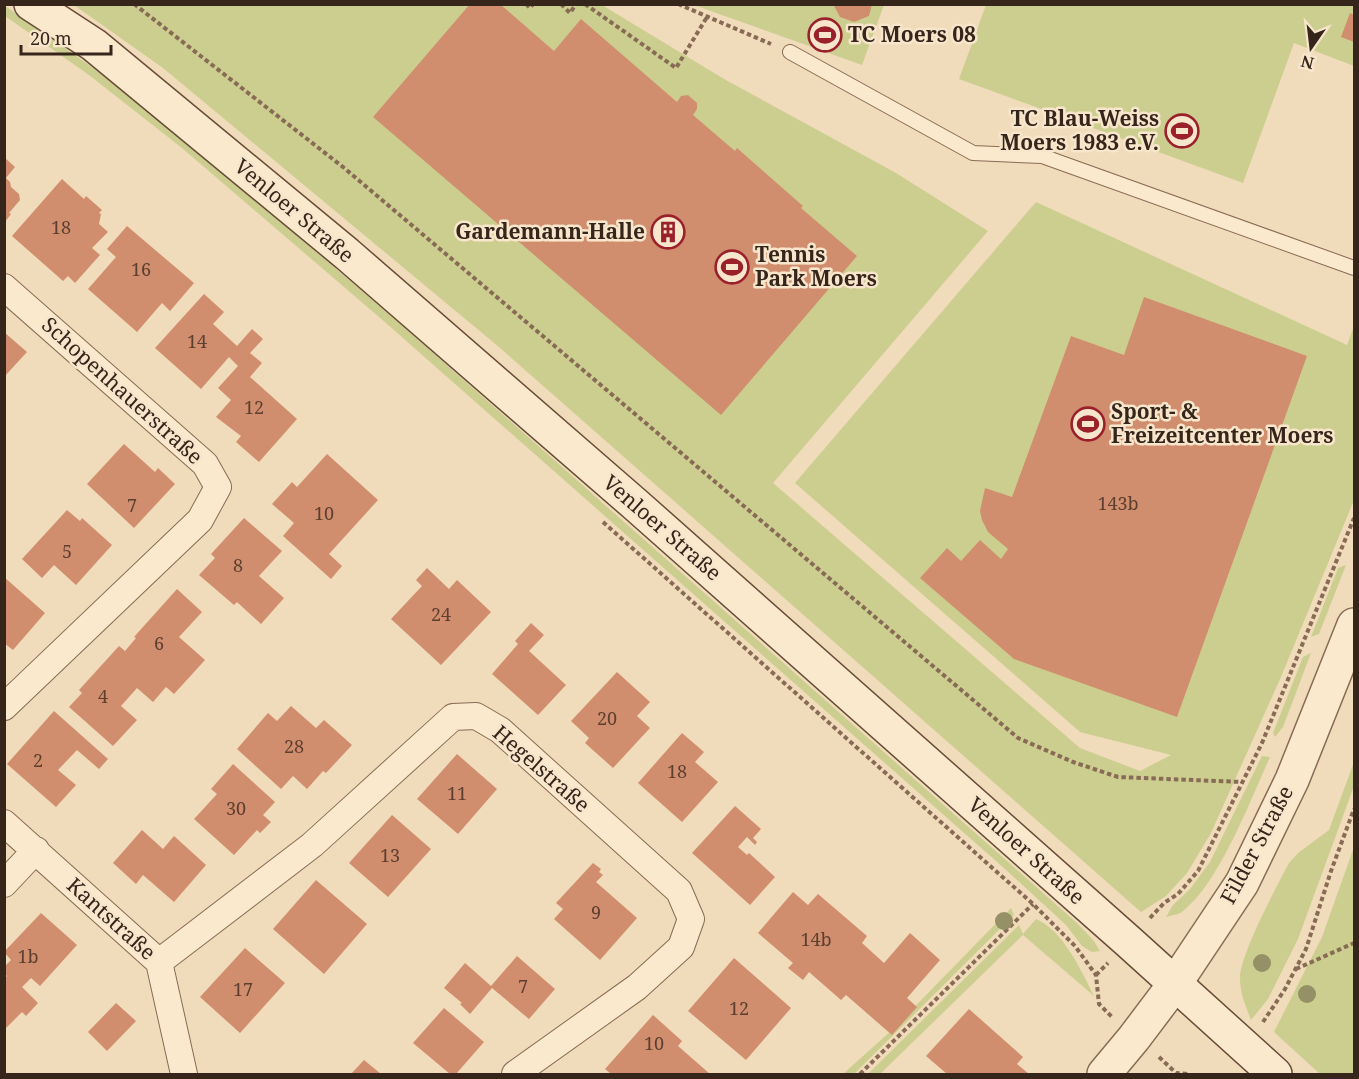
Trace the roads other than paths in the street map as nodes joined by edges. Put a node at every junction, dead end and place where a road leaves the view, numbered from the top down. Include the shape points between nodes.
1 (31, 4) edge
2 (790, 52) road end
3 (1354, 268) edge
4 (4, 287) edge
5 (1354, 626) edge
6 (4, 707) edge
7 (4, 823) edge
8 (36, 850) junction
9 (4, 884) edge
10 (159, 962) junction
11 (1174, 985) junction
12 (184, 1074) edge
13 (515, 1074) edge
14 (1104, 1074) edge
15 (1275, 1074) edge

1 - 11 main road, Venloer Straße via 94,45 356,262 636,505
2 - 3 lane via 973,153 1042,156
4 - 6 street, Schopenhauerstraße via 205,464 218,487 200,520
5 - 11 main road, Filder Straße via 1292,780 1242,883
7 - 8 street, Kantstraße
8 - 9 street
8 - 10 street, Kantstraße
10 - 12 street, Kantstraße
10 - 13 street, Hegelstraße via 312,845 453,717 476,716 500,730 679,891 691,919 681,947 637,987
11 - 14 main road, Filder Straße
11 - 15 main road, Venloer Straße

